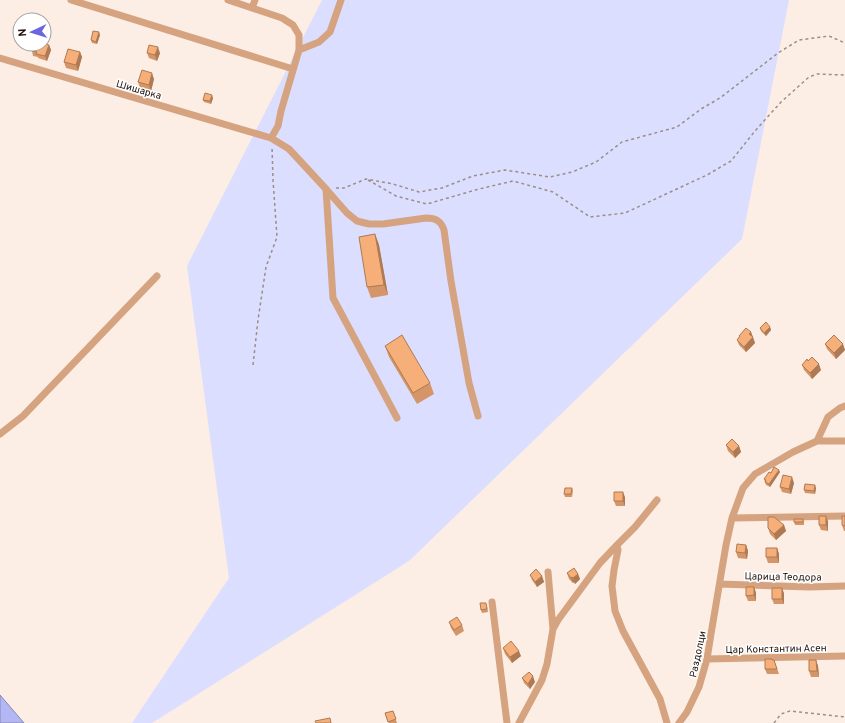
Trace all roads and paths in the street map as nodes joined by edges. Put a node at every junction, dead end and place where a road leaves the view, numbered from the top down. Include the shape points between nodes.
1 (71, 0) edge
2 (228, 0) edge
3 (255, 0) edge
4 (341, 0) edge
5 (252, 8) junction
6 (845, 43) edge
7 (299, 50) junction
8 (0, 58) edge
9 (293, 69) junction
10 (845, 75) edge
11 (272, 138) junction
12 (366, 179) junction
13 (326, 189) junction
14 (157, 276) dead end
15 (253, 365) dead end
16 (845, 406) edge
17 (478, 416) dead end
18 (397, 418) dead end
19 (0, 434) edge
20 (816, 440) junction
21 (845, 441) edge
22 (657, 500) dead end
23 (845, 516) edge
24 (732, 518) junction
25 (617, 545) junction
26 (548, 572) dead end
27 (720, 584) junction
28 (845, 586) edge
29 (492, 602) dead end
30 (553, 629) junction
31 (845, 656) edge
32 (707, 659) junction
33 (845, 718) edge
34 (507, 723) edge
35 (519, 723) edge
36 (667, 723) edge
37 (679, 723) edge
38 (774, 723) edge

1 - 9 street
2 - 5 street
3 - 5 street
4 - 7 street via 330,32 319,42
5 - 7 street via 282,18 293,25 299,35
6 - 12 path via 829,36 799,40 677,127 622,142 596,162 572,172 550,177 505,170 473,176 442,188 419,192
7 - 9 street
8 - 11 street, Шишарка
9 - 11 street via 278,126
10 - 12 path via 817,74 809,77 781,102 731,161 625,213 590,217 553,192 513,181 479,188 427,204 396,196
11 - 13 street, Шишарка via 289,150
11 - 15 path via 277,237 266,267
12 - 13 path via 344,188
13 - 17 street, Шишарка via 346,213 357,221 376,224 432,218 442,225 469,383
13 - 18 street via 333,298
14 - 19 street via 23,416
16 - 20 street via 828,417
20 - 21 street
20 - 24 street, Раздолци via 755,474 743,488
22 - 25 street
23 - 24 street
24 - 27 street, Раздолци
25 - 30 street via 600,563
25 - 36 street via 612,586 615,612 660,699
26 - 30 street
27 - 28 street, Царица Теодора
27 - 32 street, Раздолци
29 - 34 street
30 - 35 street via 542,680
31 - 32 street, Цар Константин Асен
32 - 37 street, Раздолци via 700,687
33 - 38 path via 790,711 781,714

